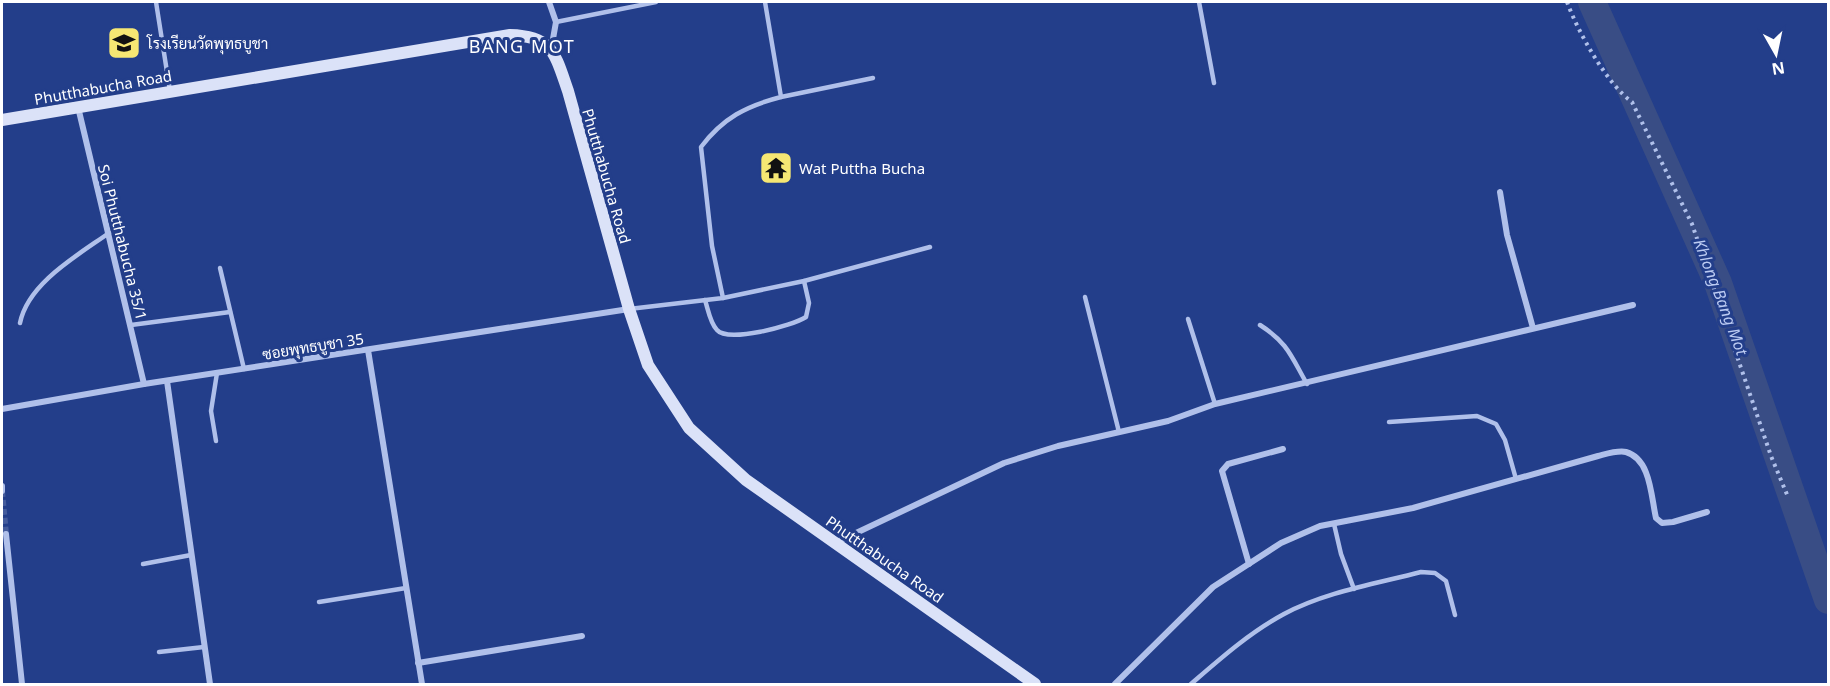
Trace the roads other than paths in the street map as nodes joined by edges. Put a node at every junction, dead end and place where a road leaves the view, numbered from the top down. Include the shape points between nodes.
1 (156, 2) edge
2 (549, 2) edge
3 (656, 2) edge
4 (765, 2) edge
5 (1199, 2) edge
6 (556, 22) junction
7 (551, 50) junction
8 (873, 78) dead end
9 (1214, 83) dead end
10 (170, 91) junction
11 (781, 97) junction
12 (78, 106) junction
13 (2, 120) edge
14 (1500, 192) dead end
15 (109, 233) junction
16 (930, 247) dead end
17 (220, 268) dead end
18 (804, 281) junction
19 (1085, 297) dead end
20 (723, 298) junction
21 (705, 300) junction
22 (1633, 305) dead end
23 (629, 309) junction
24 (230, 312) junction
25 (1188, 319) dead end
26 (20, 322) dead end
27 (1260, 324) dead end
28 (131, 325) junction
29 (1533, 328) junction
30 (368, 350) junction
31 (244, 369) junction
32 (217, 373) junction
33 (166, 381) junction
34 (144, 384) junction
35 (1307, 384) junction
36 (1215, 404) junction
37 (2, 409) edge
38 (1389, 422) dead end
39 (1119, 432) junction
40 (216, 441) dead end
41 (1283, 449) dead end
42 (1516, 479) junction
43 (1707, 512) dead end
44 (1334, 524) junction
45 (6, 534) dead end
46 (837, 542) junction
47 (191, 555) junction
48 (143, 564) dead end
49 (1249, 564) junction
50 (406, 588) junction
51 (1354, 589) junction
52 (319, 602) dead end
53 (1455, 615) dead end
54 (582, 636) dead end
55 (204, 647) junction
56 (159, 652) dead end
57 (418, 663) junction
58 (22, 684) edge
59 (210, 684) edge
60 (422, 684) edge
61 (1035, 684) edge
62 (1115, 684) edge
63 (1191, 684) edge

1 - 10 lane
2 - 6 street
3 - 6 lane
4 - 11 lane
5 - 9 lane
6 - 7 street
7 - 10 main road, Phutthabucha Road via 543,41 510,34
7 - 23 main road, Phutthabucha Road via 568,91
8 - 11 lane
10 - 12 main road, Phutthabucha Road
11 - 20 lane via 737,112 701,147 712,246
12 - 13 main road, Phutthabucha Road
12 - 15 street, Soi Phutthabucha 35/1
14 - 29 street
15 - 26 lane via 60,268 30,297
15 - 28 street, Soi Phutthabucha 35/1
16 - 18 lane
17 - 24 lane
18 - 20 lane
18 - 21 lane via 809,303 806,317 752,333 725,335 717,331
19 - 39 lane
20 - 21 lane
21 - 23 lane
22 - 29 street
23 - 30 street, ซอยพุทธบูชา 35
23 - 46 main road, Phutthabucha Road via 648,365 689,428 746,480
24 - 28 lane
24 - 31 lane
25 - 36 lane
27 - 35 lane via 1289,349
28 - 34 street, Soi Phutthabucha 35/1
29 - 35 street
30 - 31 street, ซอยพุทธบูชา 35
30 - 50 street
31 - 32 street, ซอยพุทธบูชา 35
32 - 33 street, ซอยพุทธบูชา 35
32 - 40 lane via 212,411
33 - 34 street, ซอยพุทธบูชา 35
33 - 47 street
34 - 37 street, ซอยพุทธบูชา 35
35 - 36 street
36 - 39 street via 1168,421
38 - 42 lane via 1477,416 1496,424
39 - 46 street via 1004,463
41 - 49 street via 1228,464 1222,471
42 - 43 street via 1624,451 1644,465 1656,518 1662,523
42 - 44 street
44 - 49 street via 1281,543
44 - 51 lane
45 - 58 street
46 - 61 main road, Phutthabucha Road
47 - 48 lane
47 - 55 street
49 - 62 street via 1213,587
50 - 52 lane
50 - 57 street
51 - 53 lane via 1421,572 1435,573 1446,581
51 - 63 lane via 1284,614 1231,650
54 - 57 street
55 - 56 lane
55 - 59 street
57 - 60 street

